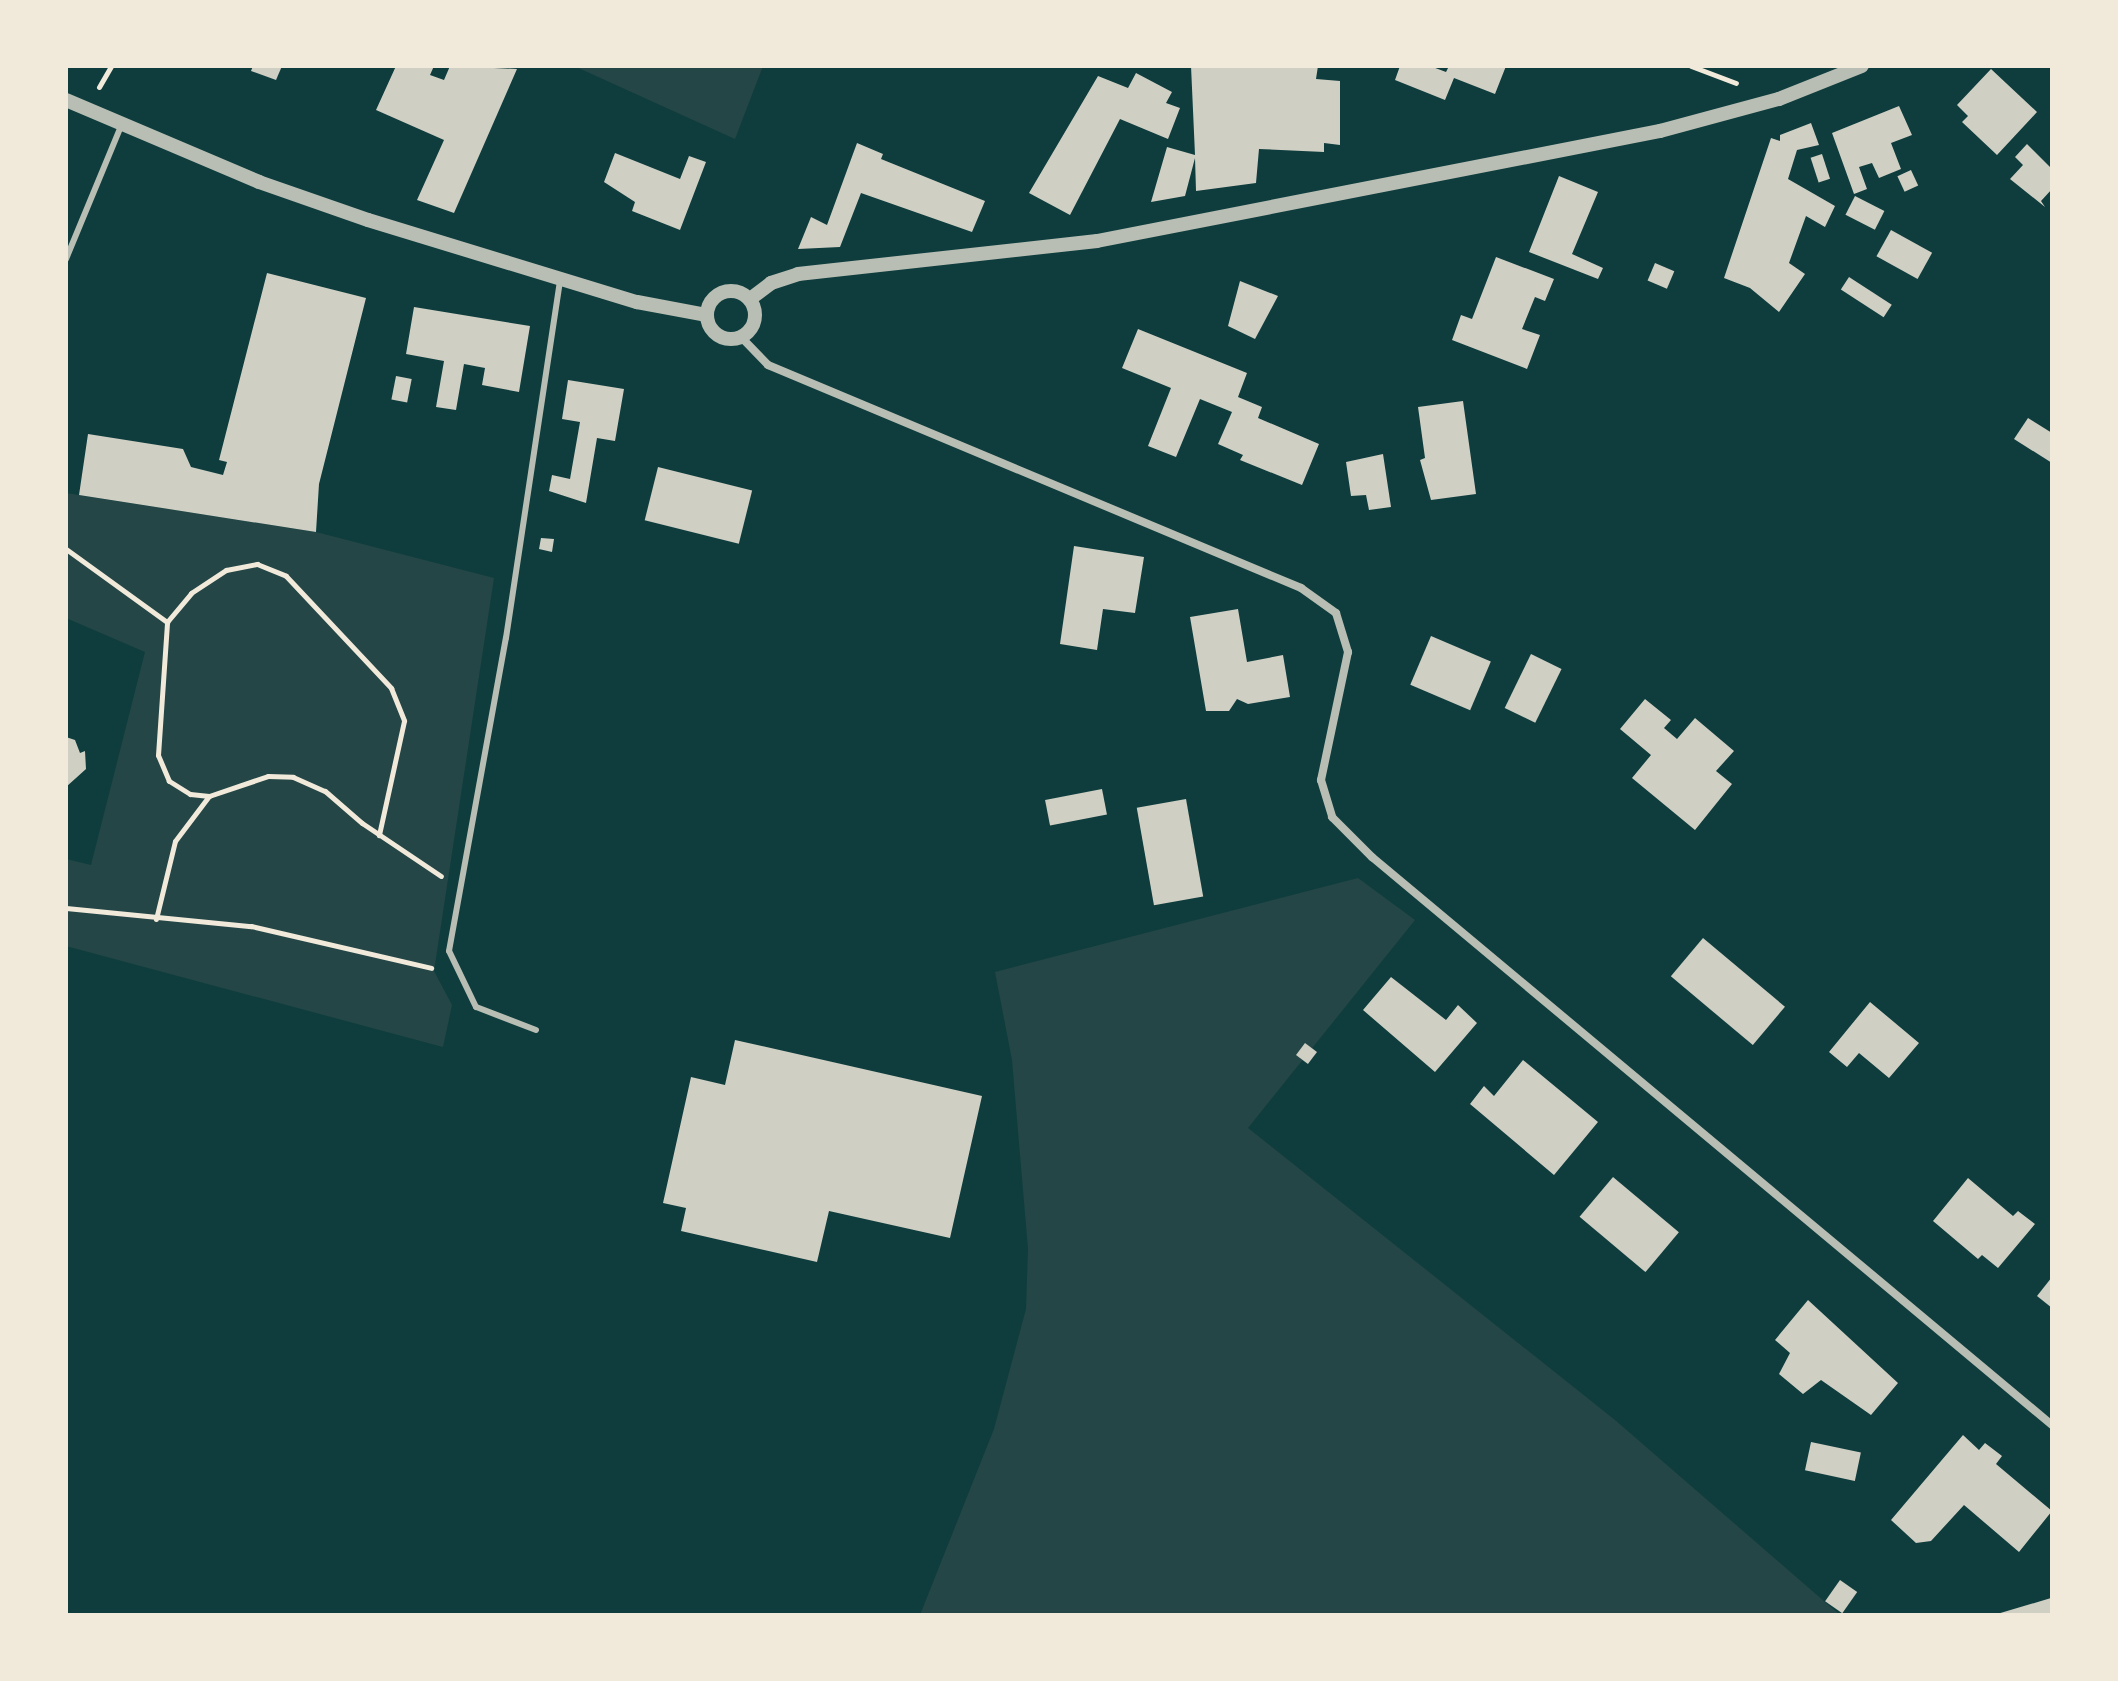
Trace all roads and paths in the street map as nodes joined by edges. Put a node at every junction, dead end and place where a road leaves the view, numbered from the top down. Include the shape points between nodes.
1 (1862, 66) edge
2 (66, 100) edge
3 (122, 124) junction
4 (66, 259) edge
5 (560, 280) junction
6 (750, 299) junction
7 (706, 315) junction
8 (741, 337) junction
9 (66, 549) edge
10 (167, 622) junction
11 (209, 796) junction
12 (379, 835) junction
13 (460, 888) junction
14 (66, 908) edge
15 (156, 919) junction
16 (461, 975) junction
17 (536, 1030) dead end
18 (2052, 1425) edge

1 - 6 street via 1779,99 1660,131 1097,241 798,274 771,283
2 - 3 street
3 - 4 lane
3 - 5 street via 273,187
5 - 7 street via 682,314
5 - 13 lane via 506,638
6 - 7 street via 723,291 708,305
6 - 8 street via 755,321
7 - 8 street via 717,336
8 - 18 street via 768,365 1301,588 1336,613 1348,652 1321,780 1332,817 1372,857
9 - 10 path
10 - 11 path via 158,755 169,781 190,794
10 - 12 path via 191,593 226,570 257,564 286,576 317,606 391,688 404,721
11 - 12 path via 240,782 293,777 325,791
11 - 15 path via 175,841
12 - 13 path
13 - 16 lane via 449,951
14 - 15 path
15 - 16 path via 251,926
16 - 17 lane via 476,1007

